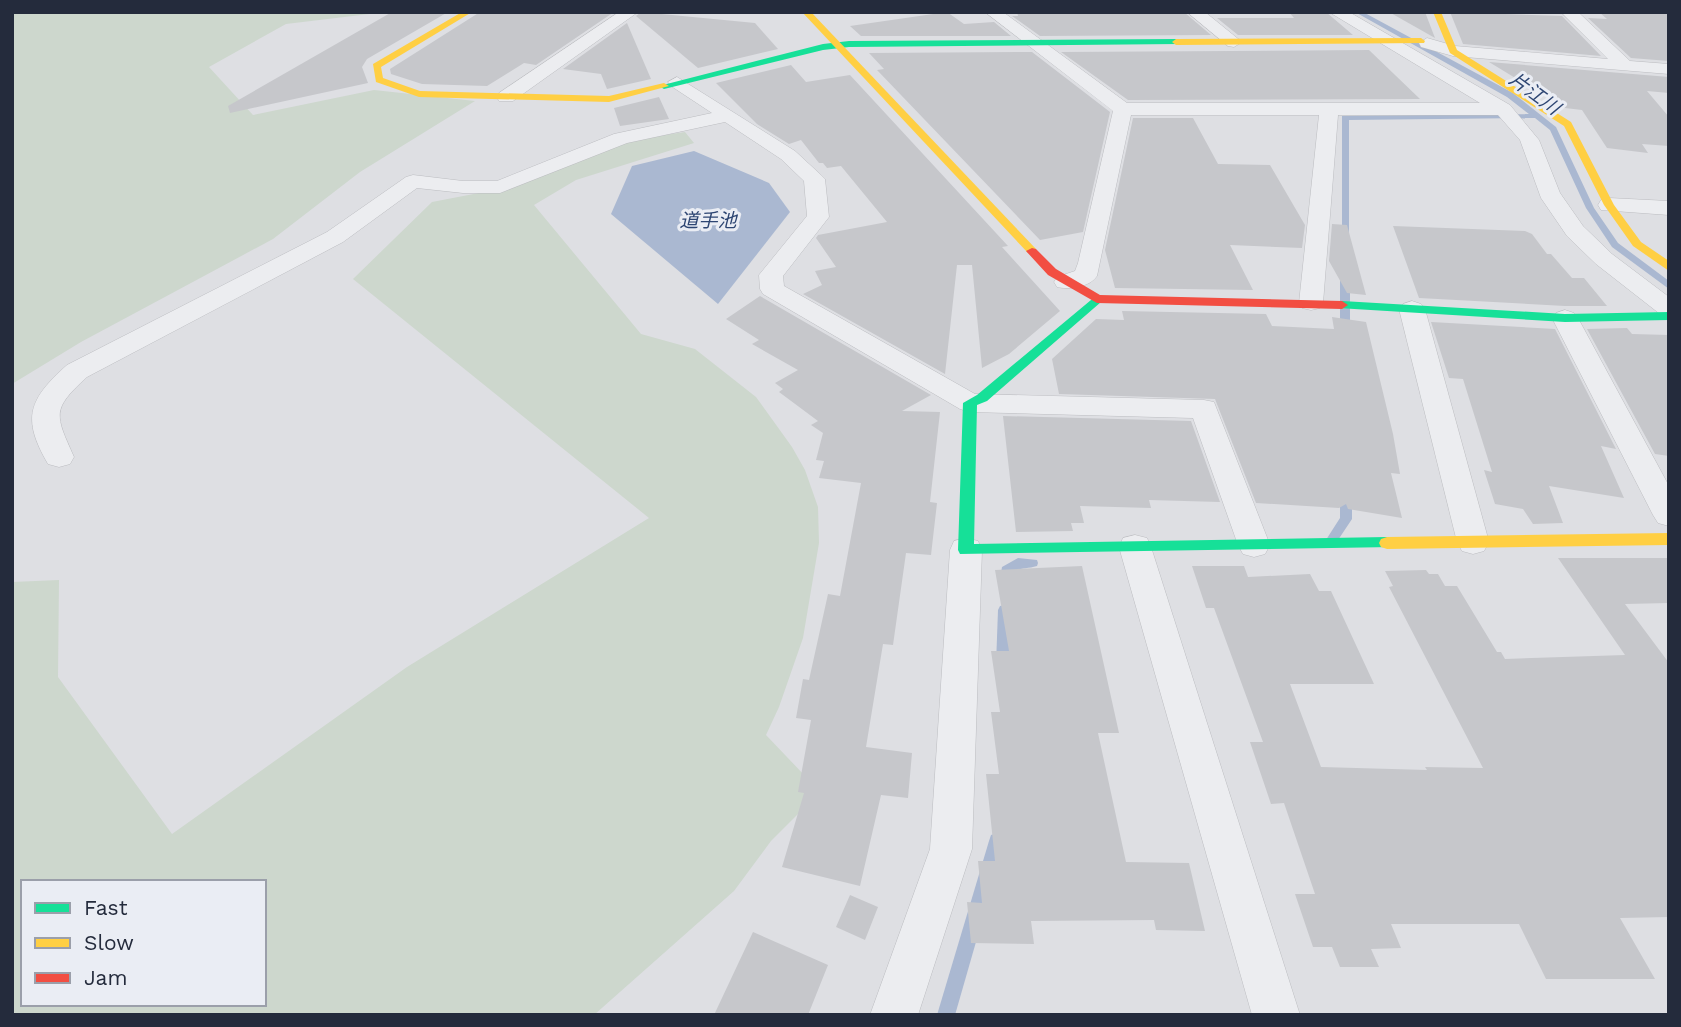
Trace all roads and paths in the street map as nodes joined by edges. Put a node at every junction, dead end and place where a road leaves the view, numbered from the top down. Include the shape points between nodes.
1 (468, 12) edge
2 (630, 12) edge
3 (806, 12) edge
4 (993, 12) edge
5 (1195, 12) edge
6 (1337, 12) edge
7 (1437, 12) edge
8 (1569, 12) edge
9 (1392, 33) junction
10 (1234, 42) junction
11 (1033, 43) junction
12 (837, 46) junction
13 (1453, 51) junction
14 (1626, 65) junction
15 (1669, 69) edge
16 (677, 82) junction
17 (506, 97) junction
18 (1123, 109) junction
19 (1329, 110) junction
20 (1508, 114) junction
21 (726, 116) junction
22 (1609, 205) junction
23 (1669, 208) edge
24 (1669, 267) edge
25 (1066, 282) junction
26 (1097, 299) junction
27 (1321, 304) junction
28 (1412, 309) junction
29 (1669, 309) edge
30 (1669, 316) edge
31 (1565, 318) junction
32 (970, 403) junction
33 (59, 457) dead end
34 (1669, 515) edge
35 (1669, 539) edge
36 (1473, 542) junction
37 (1254, 545) junction
38 (966, 550) junction
39 (1139, 560) junction
40 (894, 1015) edge
41 (1276, 1015) edge

1 - 17 street via 376,66 379,80 419,94
2 - 17 street
3 - 12 street
4 - 11 street
5 - 10 street
6 - 9 street
7 - 13 street
8 - 14 street
9 - 10 street
9 - 13 street
9 - 20 street
10 - 11 street
11 - 12 street
11 - 18 street
12 - 16 street
12 - 25 street
13 - 14 street
13 - 22 street via 1568,124
14 - 15 street
16 - 17 street via 609,99
16 - 21 street
18 - 19 street
18 - 25 street via 1090,263 1085,276
19 - 20 street
19 - 27 street
20 - 29 street via 1535,150 1550,196 1574,232
21 - 32 street via 788,155 814,179 818,217 771,275 772,289
21 - 33 street via 621,138 500,187 413,181 335,237 77,371 45,406 42,418
22 - 23 street
22 - 24 street via 1637,244
25 - 26 street
26 - 27 street
26 - 32 street via 982,398
27 - 28 street
28 - 31 street
28 - 36 street
30 - 31 street
31 - 34 street
32 - 37 street via 1204,409
32 - 38 street
35 - 36 street
36 - 37 street
37 - 39 street
38 - 39 street
38 - 40 street via 951,849
39 - 41 street

